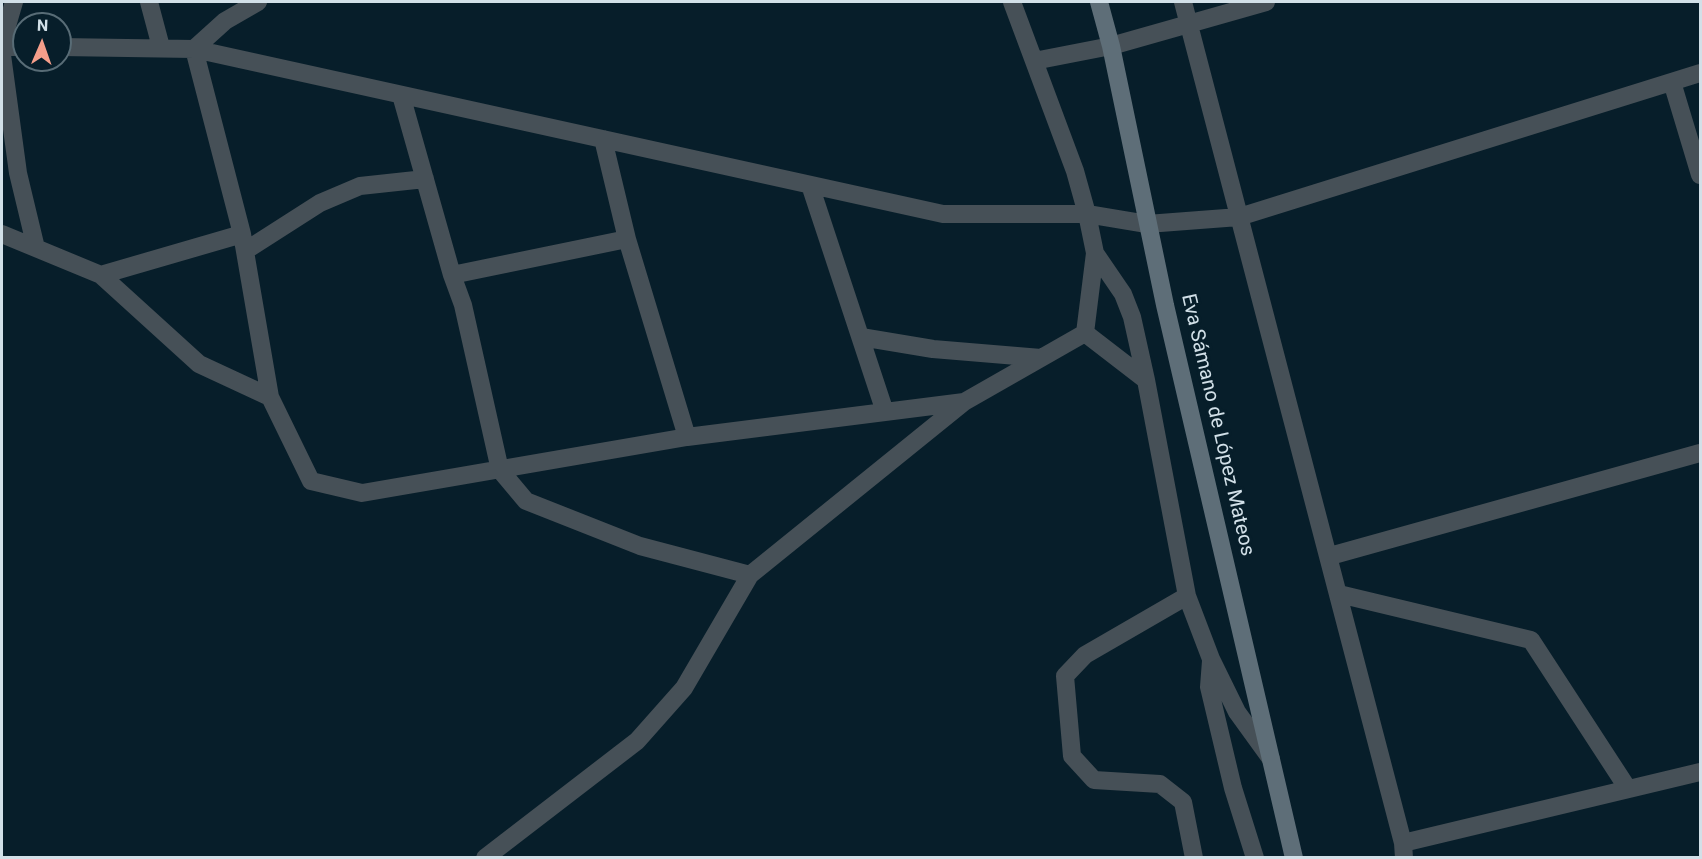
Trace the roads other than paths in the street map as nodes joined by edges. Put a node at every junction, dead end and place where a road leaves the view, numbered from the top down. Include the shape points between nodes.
1 (14, 2) edge
2 (149, 2) edge
3 (258, 2) edge
4 (1012, 2) edge
5 (1099, 2) edge
6 (1183, 2) edge
7 (1266, 2) edge
8 (1188, 24) junction
9 (2, 45) edge
10 (1111, 46) junction
11 (72, 47) edge
12 (161, 47) junction
13 (194, 49) junction
14 (2, 55) edge
15 (1034, 61) junction
16 (1701, 73) edge
17 (1672, 82) junction
18 (401, 95) junction
19 (603, 140) junction
20 (1701, 175) edge
21 (425, 179) junction
22 (810, 185) junction
23 (1087, 214) junction
24 (1239, 217) junction
25 (1148, 224) junction
26 (2, 234) edge
27 (627, 239) junction
28 (243, 243) junction
29 (36, 248) junction
30 (1095, 253) junction
31 (101, 275) junction
32 (452, 275) junction
33 (1085, 333) junction
34 (861, 337) junction
35 (1041, 358) junction
36 (1146, 380) junction
37 (270, 397) junction
38 (964, 402) junction
39 (885, 412) junction
40 (687, 437) junction
41 (1701, 453) edge
42 (500, 470) junction
43 (1330, 556) junction
44 (750, 575) junction
45 (1339, 594) junction
46 (1187, 596) junction
47 (1211, 659) junction
48 (1273, 760) junction
49 (1701, 772) edge
50 (1628, 789) junction
51 (1404, 850) edge
52 (485, 858) edge
53 (1194, 858) edge
54 (1255, 858) edge
55 (1294, 858) edge

1 - 9 street
2 - 12 street
3 - 13 street via 225,21
4 - 15 street
5 - 10 main road, Eva Sámano de López Mateos
6 - 8 street
7 - 8 street
8 - 10 street
8 - 24 street
10 - 15 street
10 - 25 main road, Eva Sámano de López Mateos
11 - 12 street
12 - 13 street
13 - 18 street
13 - 28 street
14 - 29 street via 18,173
15 - 23 street
16 - 17 street
17 - 20 street
17 - 24 street
18 - 19 street
18 - 21 street
19 - 22 street
19 - 27 street
21 - 28 street via 360,186
21 - 32 street
22 - 23 street via 943,214
22 - 34 street
23 - 25 street
23 - 30 street
24 - 25 street
24 - 43 street
25 - 48 main road, Eva Sámano de López Mateos
26 - 29 street
27 - 32 street
27 - 40 street
28 - 31 street
28 - 37 street
29 - 31 street
30 - 33 street
30 - 36 street via 1123,294
31 - 37 street via 199,364
32 - 42 street via 463,305
33 - 35 street
33 - 36 street
34 - 35 street via 933,349
34 - 39 street
35 - 38 street
36 - 46 street
37 - 42 street via 311,481 362,493
38 - 39 street
38 - 44 street
39 - 40 street
40 - 42 street
41 - 43 street
42 - 44 street via 526,501 640,546
43 - 45 street
44 - 52 street via 684,688 636,741
45 - 50 street via 1531,640
45 - 51 street
46 - 47 street
46 - 53 street via 1085,654 1065,676 1072,756 1094,780 1160,784 1183,802
47 - 48 street via 1238,712
47 - 54 street via 1209,687 1233,788
48 - 55 main road, Eva Sámano de López Mateos
49 - 50 street
50 - 51 street

